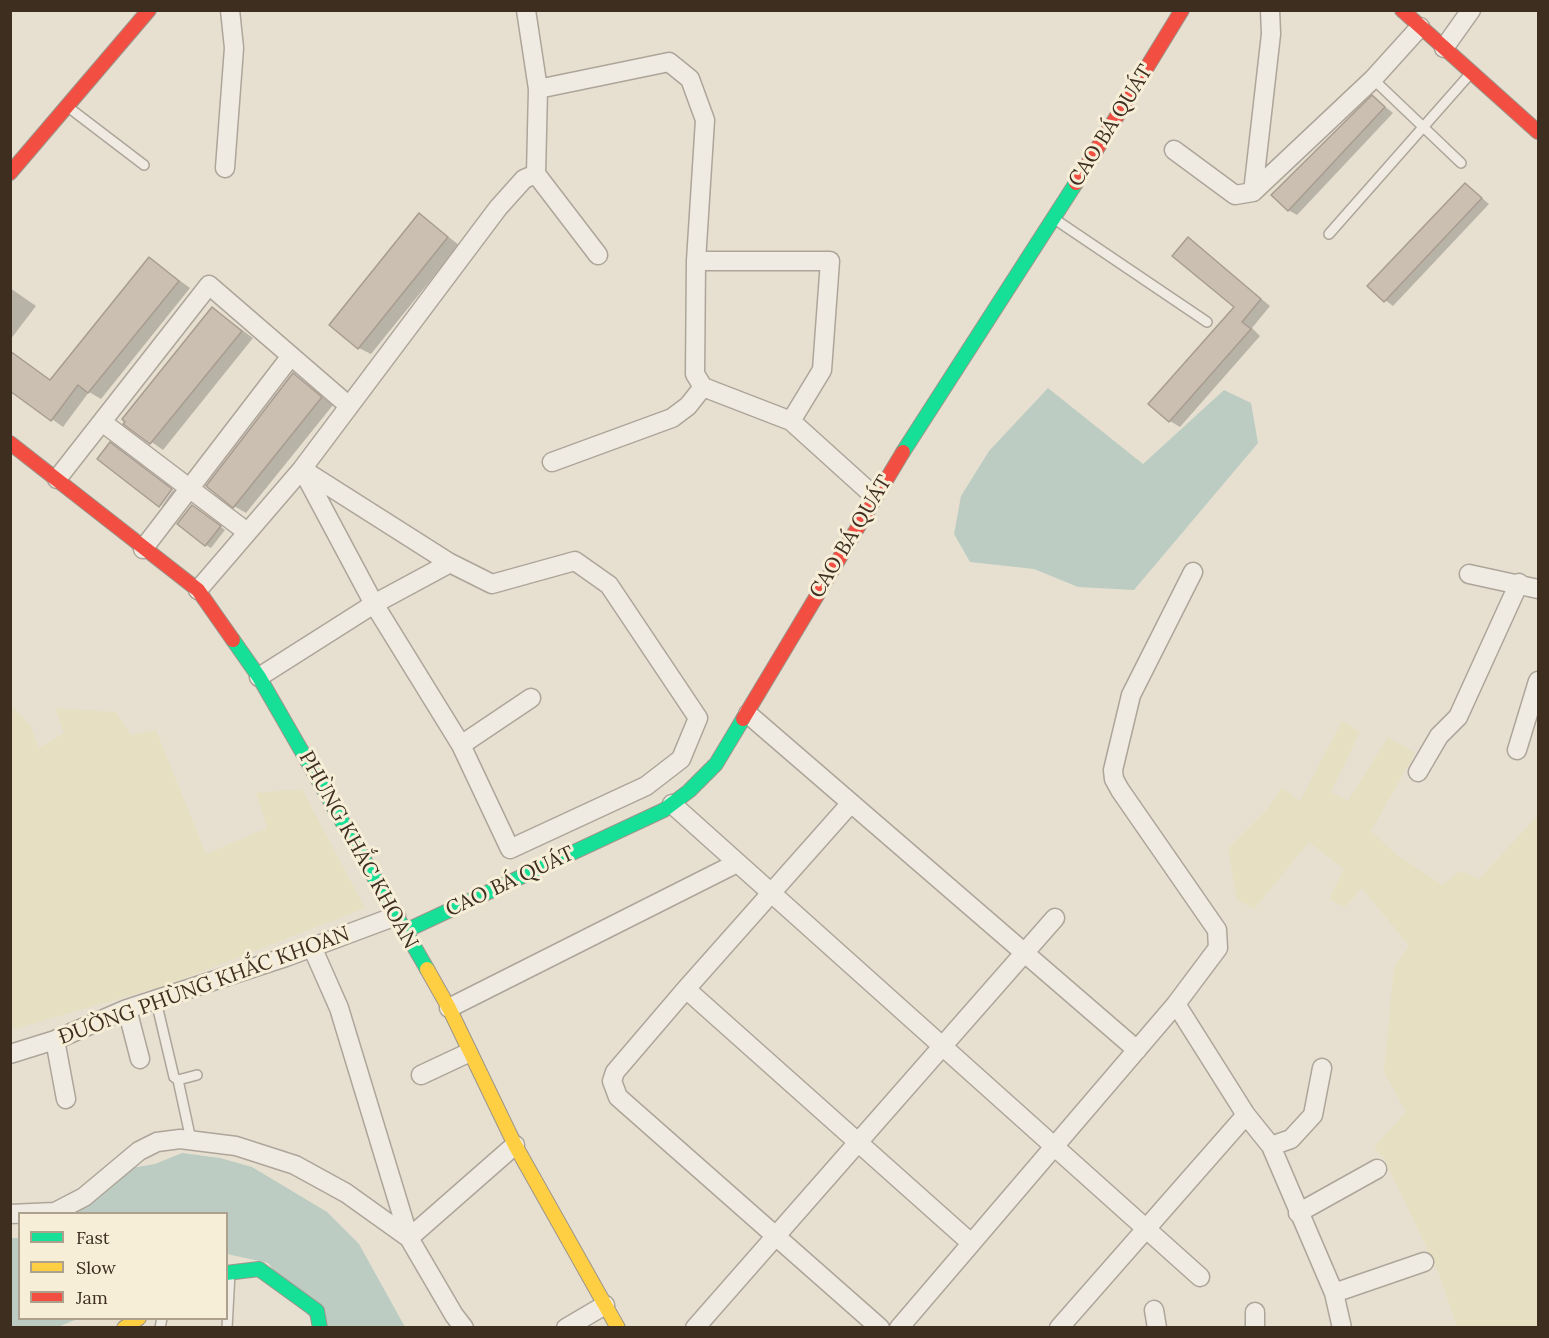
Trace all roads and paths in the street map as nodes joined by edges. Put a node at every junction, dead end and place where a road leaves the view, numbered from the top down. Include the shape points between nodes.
1 (149, 10) edge
2 (230, 10) edge
3 (526, 10) edge
4 (1182, 10) edge
5 (1270, 10) edge
6 (1402, 10) edge
7 (1471, 10) edge
8 (1420, 27) junction
9 (1444, 48) junction
10 (1471, 72) junction
11 (1373, 79) junction
12 (538, 89) junction
13 (66, 105) junction
14 (1423, 127) junction
15 (1539, 132) edge
16 (1174, 150) dead end
17 (1461, 164) dead end
18 (144, 165) dead end
19 (225, 168) dead end
20 (10, 173) edge
21 (536, 174) junction
22 (1253, 192) junction
23 (1054, 218) junction
24 (1329, 234) dead end
25 (598, 255) dead end
26 (696, 261) junction
27 (1207, 322) dead end
28 (291, 356) junction
29 (703, 387) junction
30 (349, 406) junction
31 (791, 421) junction
32 (102, 422) junction
33 (10, 443) edge
34 (552, 462) dead end
35 (302, 469) junction
36 (57, 479) junction
37 (189, 489) junction
38 (874, 496) junction
39 (247, 532) junction
40 (143, 549) junction
41 (450, 563) junction
42 (1193, 572) dead end
43 (1469, 574) dead end
44 (1519, 583) junction
45 (1539, 589) edge
46 (198, 590) junction
47 (374, 604) junction
48 (260, 677) junction
49 (1539, 681) edge
50 (531, 699) dead end
51 (748, 714) junction
52 (461, 745) junction
53 (1517, 750) dead end
54 (1418, 772) dead end
55 (851, 803) junction
56 (672, 804) junction
57 (737, 862) junction
58 (771, 893) junction
59 (1055, 918) dead end
60 (400, 924) junction
61 (312, 947) junction
62 (1024, 953) junction
63 (686, 989) junction
64 (156, 1001) junction
65 (1176, 1004) junction
66 (449, 1008) junction
67 (127, 1010) junction
68 (56, 1040) junction
69 (942, 1046) junction
70 (1137, 1050) junction
71 (468, 1053) junction
72 (10, 1054) edge
73 (140, 1059) dead end
74 (1322, 1068) dead end
75 (197, 1075) dead end
76 (421, 1075) dead end
77 (178, 1080) junction
78 (66, 1099) dead end
79 (1246, 1115) junction
80 (191, 1140) junction
81 (858, 1142) junction
82 (515, 1145) junction
83 (1054, 1146) junction
84 (1271, 1146) junction
85 (1377, 1169) dead end
86 (55, 1212) edge
87 (1298, 1213) junction
88 (1146, 1228) junction
89 (776, 1235) junction
90 (409, 1238) junction
91 (971, 1243) junction
92 (1424, 1262) dead end
93 (228, 1273) edge
94 (1200, 1277) dead end
95 (1334, 1293) junction
96 (605, 1305) junction
97 (320, 1328) edge
98 (464, 1328) edge
99 (566, 1328) edge
100 (618, 1328) edge
101 (694, 1328) edge
102 (880, 1328) edge
103 (899, 1328) edge
104 (1059, 1328) edge
105 (1342, 1328) edge

1 - 13 street
2 - 19 street via 234,48
3 - 12 street
4 - 23 street, CAO BÁ QUÁT
5 - 22 street via 1271,34
6 - 8 street
7 - 9 street
8 - 9 street
8 - 11 street
9 - 10 street
10 - 14 lane
10 - 15 street
11 - 14 lane
11 - 22 street
12 - 21 street
12 - 26 street via 669,62 690,80 705,120
13 - 18 lane
13 - 20 street
14 - 17 lane
14 - 24 lane
16 - 22 street via 1235,195
21 - 25 street
21 - 30 street via 524,179 498,208
23 - 27 lane
23 - 38 street, CAO BÁ QUÁT
26 - 29 street via 693,368
26 - 31 street via 830,261 822,370
28 - 30 street
28 - 32 street via 209,285
28 - 37 street
29 - 31 street
29 - 34 street via 672,418
30 - 35 street
31 - 38 street
32 - 36 street
32 - 37 street
33 - 36 street, PHÙNG KHẮC KHOAN
35 - 39 street
35 - 41 street
35 - 47 street
36 - 40 street, PHÙNG KHẮC KHOAN
37 - 39 street
37 - 40 street
38 - 51 street, CAO BÁ QUÁT
39 - 46 street
40 - 46 street, PHÙNG KHẮC KHOAN
41 - 47 street
41 - 52 street via 492,584 575,561 609,585 698,718 681,759 646,786 510,849
42 - 65 street via 1131,695 1113,770 1120,790 1219,937 1215,954
43 - 44 street
44 - 45 street
44 - 54 street via 1458,717 1439,736
46 - 48 street, PHÙNG KHẮC KHOAN
47 - 48 street
47 - 52 street
48 - 60 street, PHÙNG KHẮC KHOAN
49 - 53 street
50 - 52 street
51 - 55 street
51 - 56 street, CAO BÁ QUÁT via 716,764
55 - 58 street
55 - 62 street
56 - 57 street
56 - 60 street, CAO BÁ QUÁT
57 - 58 street
57 - 66 street
58 - 63 street
58 - 69 street
59 - 62 street
60 - 61 street, ĐƯỜNG PHÙNG KHẮC KHOAN
60 - 66 street, PHÙNG KHẮC KHOAN
61 - 64 street, ĐƯỜNG PHÙNG KHẮC KHOAN
61 - 90 street via 339,1008
62 - 69 street
62 - 70 street
63 - 81 street
63 - 89 street via 615,1072 614,1091
64 - 67 street, ĐƯỜNG PHÙNG KHẮC KHOAN
64 - 77 lane via 174,1077
65 - 70 street
65 - 79 street
66 - 71 street, PHÙNG KHẮC KHOAN
67 - 68 street, ĐƯỜNG PHÙNG KHẮC KHOAN
67 - 73 street
68 - 72 street, ĐƯỜNG PHÙNG KHẮC KHOAN
68 - 78 street
69 - 81 street
69 - 83 street
70 - 83 street
71 - 76 street
71 - 82 street, PHÙNG KHẮC KHOAN
74 - 84 street via 1313,1115 1291,1139
75 - 77 lane
77 - 80 lane
79 - 84 street
79 - 88 street
80 - 86 street via 170,1139 139,1151 84,1197
80 - 90 street via 254,1150 295,1165 346,1192
81 - 89 street
81 - 91 street
82 - 90 street
82 - 96 street, PHÙNG KHẮC KHOAN
83 - 88 street
83 - 91 street
84 - 87 street
85 - 87 street
87 - 95 street
88 - 94 street
88 - 104 street
89 - 101 street
89 - 102 street
90 - 98 street
91 - 103 street
92 - 95 street
93 - 97 street via 259,1269 317,1311
95 - 105 street
96 - 99 street
96 - 100 street, PHÙNG KHẮC KHOAN

